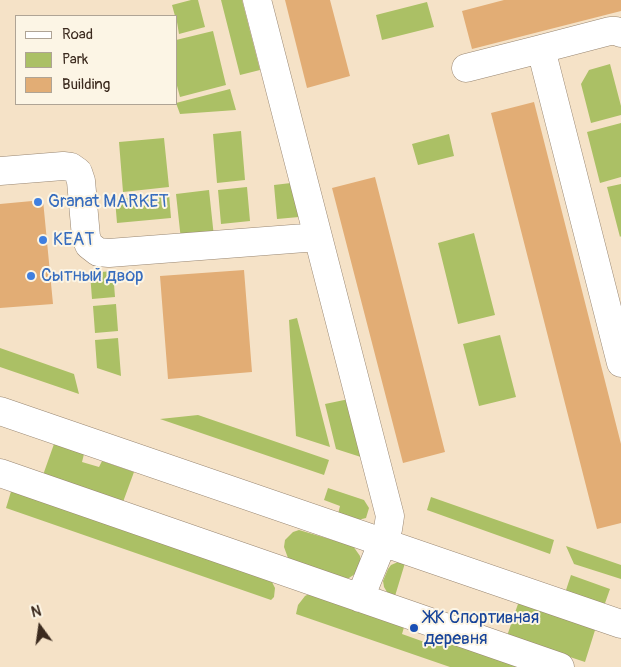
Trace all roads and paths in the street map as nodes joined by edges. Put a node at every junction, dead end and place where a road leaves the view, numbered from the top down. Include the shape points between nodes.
1 (258, 0) edge
2 (621, 33) edge
3 (541, 49) junction
4 (466, 68) dead end
5 (0, 171) edge
6 (318, 237) junction
7 (621, 362) edge
8 (0, 411) edge
9 (0, 472) edge
10 (383, 543) junction
11 (360, 598) junction
12 (621, 624) edge
13 (560, 667) edge

1 - 6 street
2 - 3 street via 610,31
3 - 4 street
3 - 7 street
5 - 6 street via 62,166 78,172 86,237 89,245 98,252
6 - 10 street via 390,516
8 - 10 street
9 - 11 street
10 - 11 street
10 - 12 street
11 - 13 street

